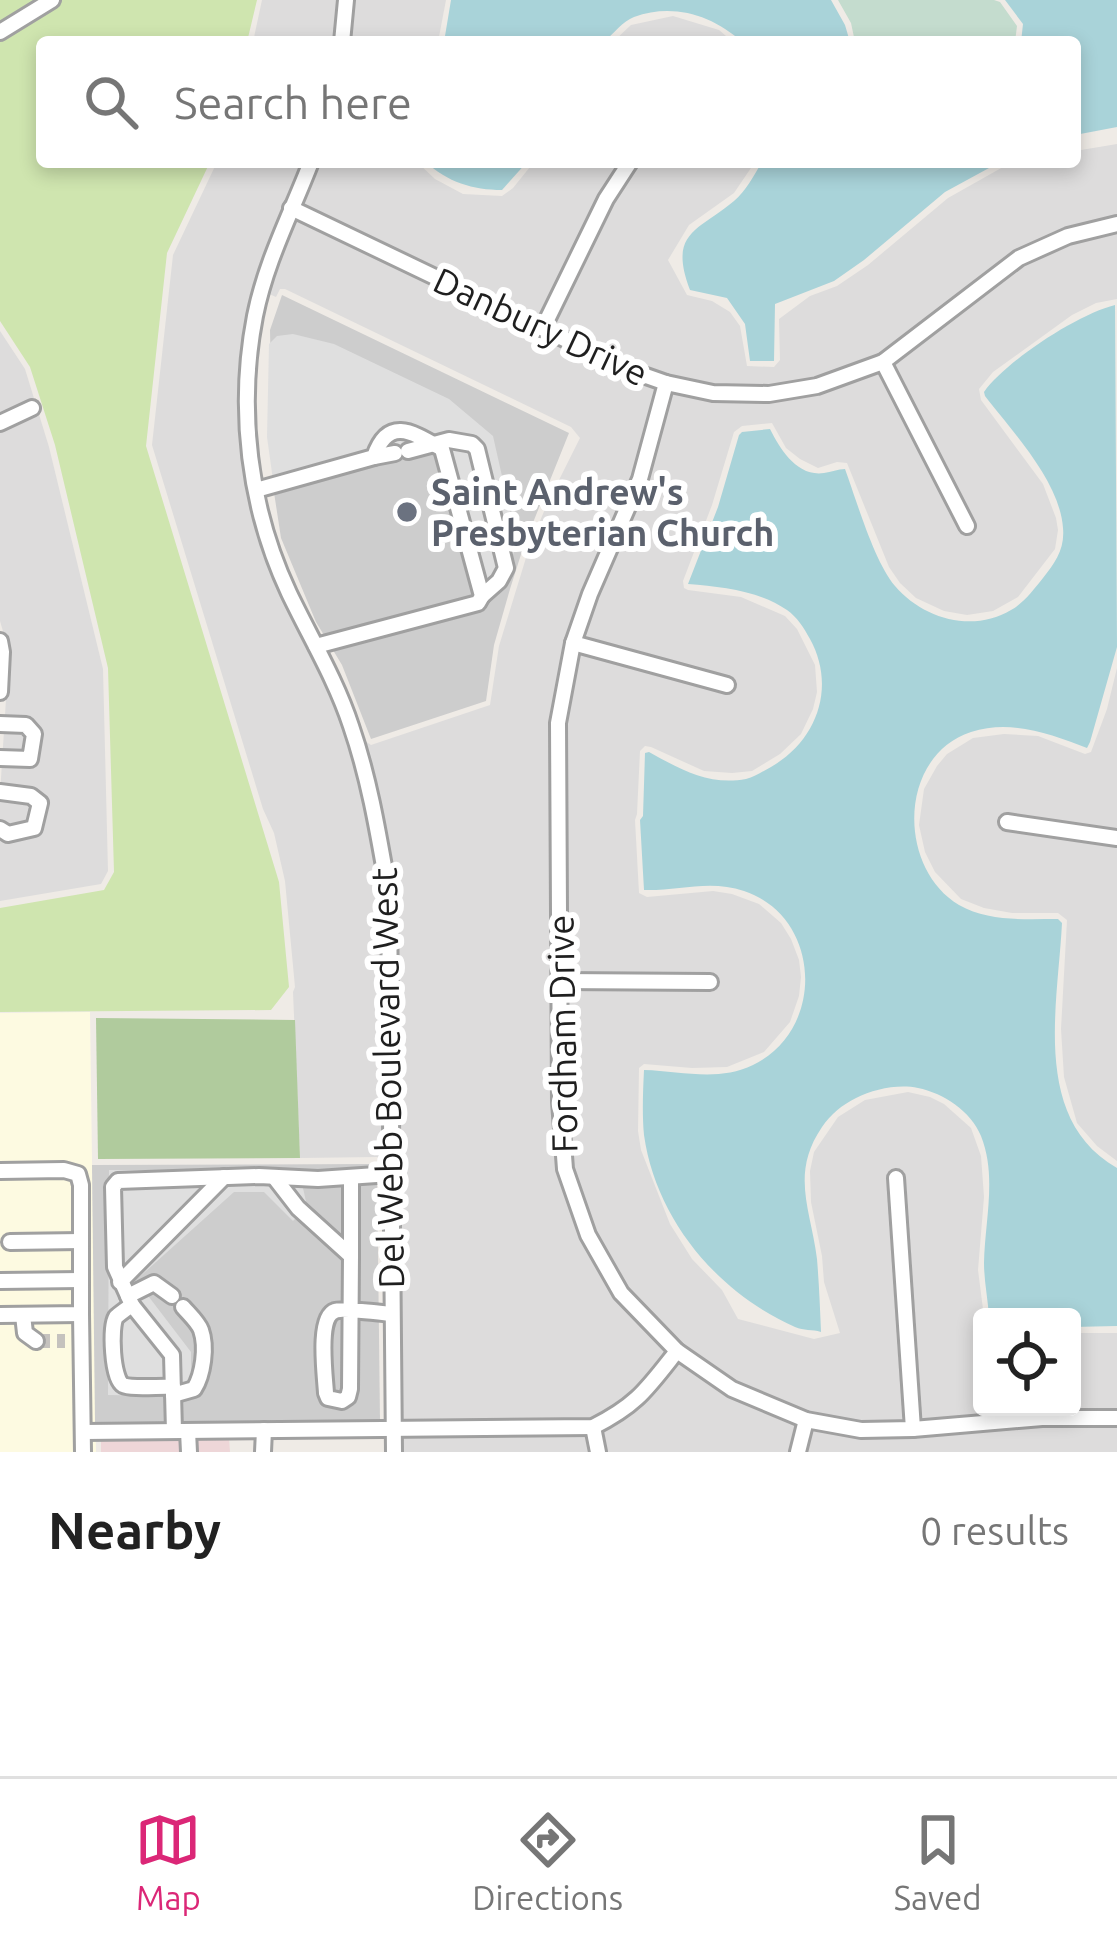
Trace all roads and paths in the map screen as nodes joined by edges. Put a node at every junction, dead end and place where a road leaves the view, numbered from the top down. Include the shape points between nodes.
1 (52, 0) edge
2 (346, 0) edge
3 (0, 32) edge
4 (343, 36) edge
5 (308, 168) edge
6 (626, 168) edge
7 (291, 208) junction
8 (1117, 224) edge
9 (543, 328) junction
10 (883, 362) junction
11 (666, 383) junction
12 (32, 407) dead end
13 (0, 423) edge
14 (434, 444) junction
15 (374, 458) junction
16 (256, 490) junction
17 (967, 526) dead end
18 (482, 596) junction
19 (0, 641) edge
20 (574, 643) junction
21 (316, 646) junction
22 (727, 685) dead end
23 (0, 692) edge
24 (0, 724) edge
25 (0, 758) edge
26 (0, 792) edge
27 (1007, 822) dead end
28 (0, 829) edge
29 (1117, 838) edge
30 (559, 981) junction
31 (710, 982) dead end
32 (0, 1172) edge
33 (391, 1174) junction
34 (274, 1177) junction
35 (224, 1178) junction
36 (351, 1178) junction
37 (896, 1178) dead end
38 (81, 1241) junction
39 (10, 1242) dead end
40 (350, 1256) junction
41 (81, 1280) junction
42 (0, 1281) edge
43 (127, 1294) junction
44 (350, 1312) junction
45 (392, 1313) junction
46 (81, 1314) junction
47 (0, 1315) edge
48 (23, 1315) junction
49 (82, 1340) junction
50 (36, 1341) dead end
51 (65, 1341) tunnel mouth
52 (676, 1351) junction
53 (173, 1391) junction
54 (1117, 1418) edge
55 (806, 1420) junction
56 (593, 1427) junction
57 (913, 1429) junction
58 (264, 1430) junction
59 (393, 1430) junction
60 (181, 1431) junction
61 (84, 1432) junction
62 (83, 1452) edge
63 (189, 1452) edge
64 (263, 1452) edge
65 (394, 1452) edge
66 (598, 1452) edge
67 (798, 1452) edge

1 - 3 street
2 - 4 street
5 - 7 street, Del Webb Boulevard West
6 - 9 street
7 - 9 street, Danbury Drive
7 - 16 street, Del Webb Boulevard West via 250,348
8 - 10 street, Danbury Drive via 1019,258
9 - 11 street, Danbury Drive
10 - 11 street, Danbury Drive via 769,394
10 - 17 street
11 - 20 street, Fordham Drive via 640,479
12 - 13 street
14 - 15 street
14 - 15 street via 390,433
14 - 18 street via 442,449
14 - 18 street via 477,449 506,568
15 - 16 street
16 - 21 street, Del Webb Boulevard West via 275,558
18 - 21 street
19 - 23 street
20 - 22 street
20 - 30 street, Fordham Drive via 558,723
21 - 33 street, Del Webb Boulevard West via 351,724 389,895
24 - 25 street via 26,725 34,734 30,759
26 - 28 street via 40,803 34,828
27 - 29 street
30 - 31 street
30 - 52 street, Fordham Drive via 565,1169 621,1293
32 - 38 street via 78,1174
33 - 36 street
33 - 45 street, Del Webb Boulevard West
34 - 35 street
34 - 36 street
34 - 40 street
35 - 43 street
35 - 43 street via 113,1186 115,1267
36 - 40 street
37 - 57 street
38 - 39 street
38 - 41 street
40 - 44 street
41 - 42 street
41 - 46 street
43 - 53 street via 172,1355
43 - 53 street via 114,1324 118,1381
43 - 53 street via 154,1283 200,1326 199,1380 194,1389
44 - 44 street via 333,1311 324,1322 326,1393 334,1401 349,1397
44 - 45 street
45 - 59 street, Del Webb Boulevard West
46 - 48 street
46 - 49 street
47 - 48 street
48 - 50 street
49 - 51 street
49 - 61 street
52 - 55 street, Fordham Drive via 732,1389
52 - 56 street via 640,1399
53 - 60 street
54 - 57 street, Fordham Drive
55 - 57 street, Fordham Drive
55 - 67 street
56 - 59 street
56 - 66 street
58 - 59 street
58 - 60 street
58 - 64 street
59 - 65 street, Del Webb Boulevard West
60 - 61 street
60 - 63 street
61 - 62 street

